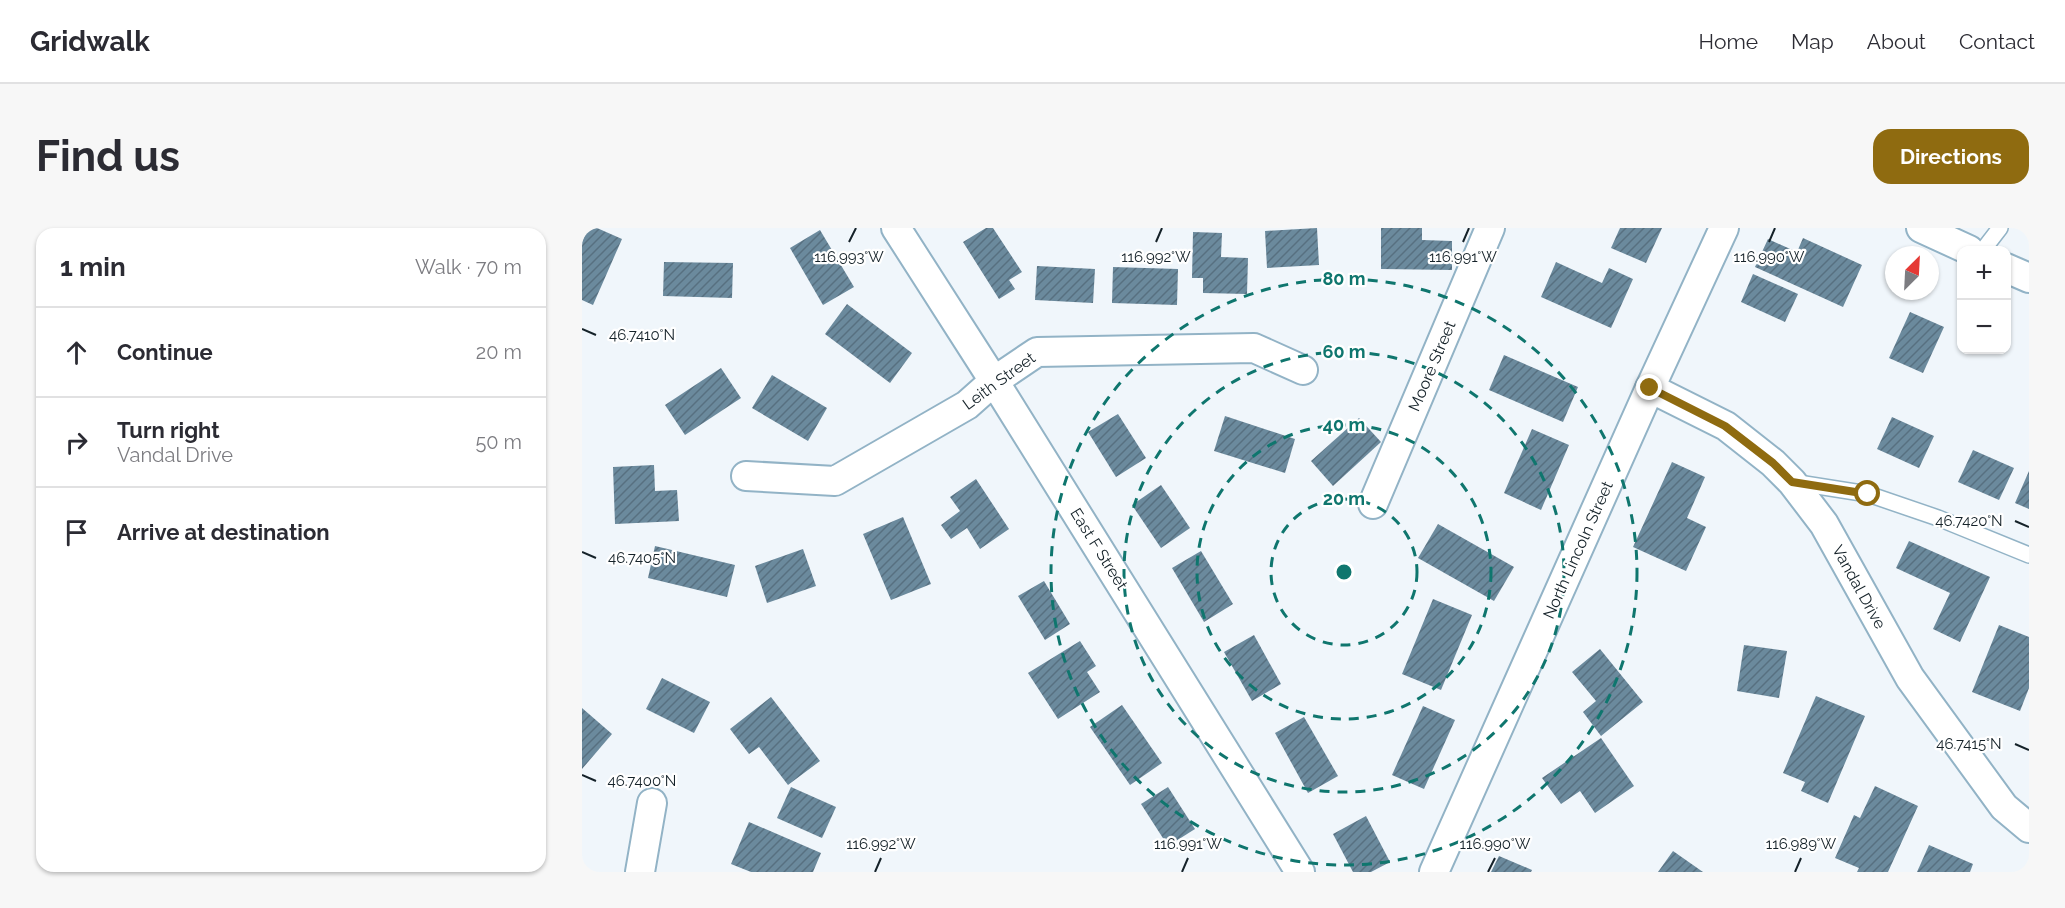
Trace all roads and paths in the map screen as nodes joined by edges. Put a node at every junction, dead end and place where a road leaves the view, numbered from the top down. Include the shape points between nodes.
1 (896, 228) edge
2 (1490, 228) edge
3 (1724, 228) edge
4 (1921, 228) edge
5 (2001, 228) edge
6 (1960, 246) edge
7 (1986, 246) edge
8 (2011, 270) edge
9 (2029, 278) edge
10 (1303, 370) dead end
11 (994, 381) junction
12 (1650, 388) junction
13 (746, 476) dead end
14 (1792, 482) junction
15 (1373, 504) dead end
16 (2029, 555) edge
17 (652, 803) dead end
18 (2029, 828) edge
19 (640, 872) edge
20 (1300, 872) edge
21 (1434, 872) edge

1 - 11 street, East F Street
2 - 15 street, Moore Street
3 - 12 street, North Lincoln Street
4 - 6 street
5 - 7 lane
8 - 9 street
10 - 11 street, Leith Street via 1254,348 1037,351
11 - 13 street, Leith Street via 967,405 835,481
11 - 20 street, East F Street
12 - 14 street, Vandal Drive via 1725,426
12 - 21 street, North Lincoln Street
14 - 16 lane via 1868,494
14 - 18 street, Vandal Drive via 1824,524 1910,678 2004,807
17 - 19 street

